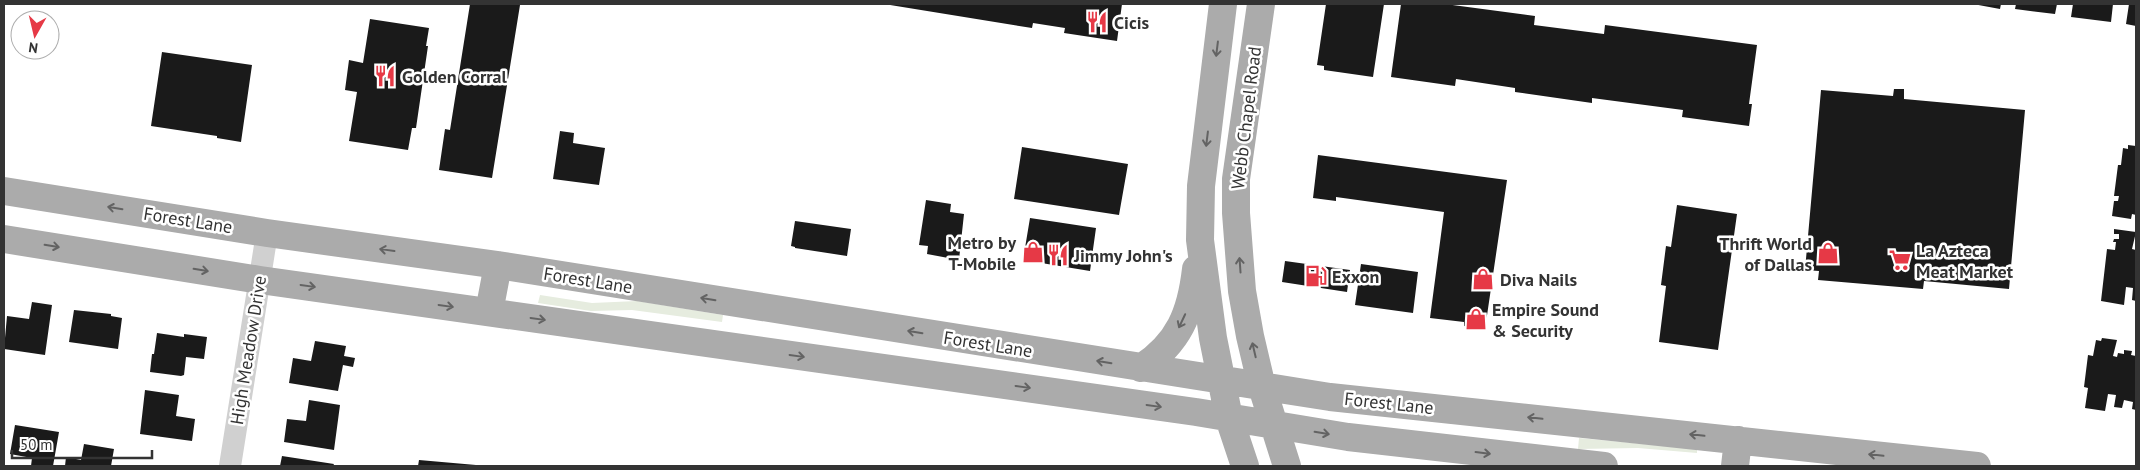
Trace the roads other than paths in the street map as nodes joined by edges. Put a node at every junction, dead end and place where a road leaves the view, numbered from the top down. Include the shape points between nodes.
1 (1223, 4) edge
2 (1261, 4) edge
3 (1212, 90) junction
4 (1248, 91) junction
5 (4, 191) edge
6 (266, 233) junction
7 (4, 239) edge
8 (1200, 240) junction
9 (498, 265) junction
10 (260, 280) junction
11 (757, 306) junction
12 (489, 312) junction
13 (980, 343) junction
14 (749, 349) junction
15 (1141, 368) junction
16 (975, 381) junction
17 (1222, 381) junction
18 (1262, 387) junction
19 (1229, 418) junction
20 (1274, 426) junction
21 (1737, 453) edge
22 (230, 466) edge
23 (1245, 466) edge
24 (1287, 466) edge
25 (1604, 466) edge
26 (1965, 466) edge

1 -> 3 main road, Webb Chapel Road
2 - 4 main road, Webb Chapel Road
3 - 4 main road
3 -> 8 main road, Webb Chapel Road via 1201,186
18 -> 4 main road, Webb Chapel Road via 1242,291 1236,213 1236,179
6 -> 5 main road, Forest Lane
9 -> 6 main road, Forest Lane
6 - 10 street, High Meadow Drive
7 -> 10 main road
8 -> 15 main road via 1186,314 1174,340
8 - 17 main road, Webb Chapel Road
11 -> 9 main road, Forest Lane
9 - 12 main road
10 -> 12 main road
10 - 22 street, High Meadow Drive
13 -> 11 main road, Forest Lane
11 - 14 main road
12 -> 14 main road
15 -> 13 main road, Forest Lane
13 - 16 main road
14 -> 16 main road
15 - 17 main road, Forest Lane
16 -> 19 main road
17 - 18 main road, Forest Lane
17 - 19 main road, Webb Chapel Road
18 - 20 main road, Webb Chapel Road
21 -> 18 main road, Forest Lane
19 - 20 main road
19 - 23 main road, Webb Chapel Road
20 - 24 main road, Webb Chapel Road
20 -> 25 main road
26 -> 21 main road, Forest Lane

